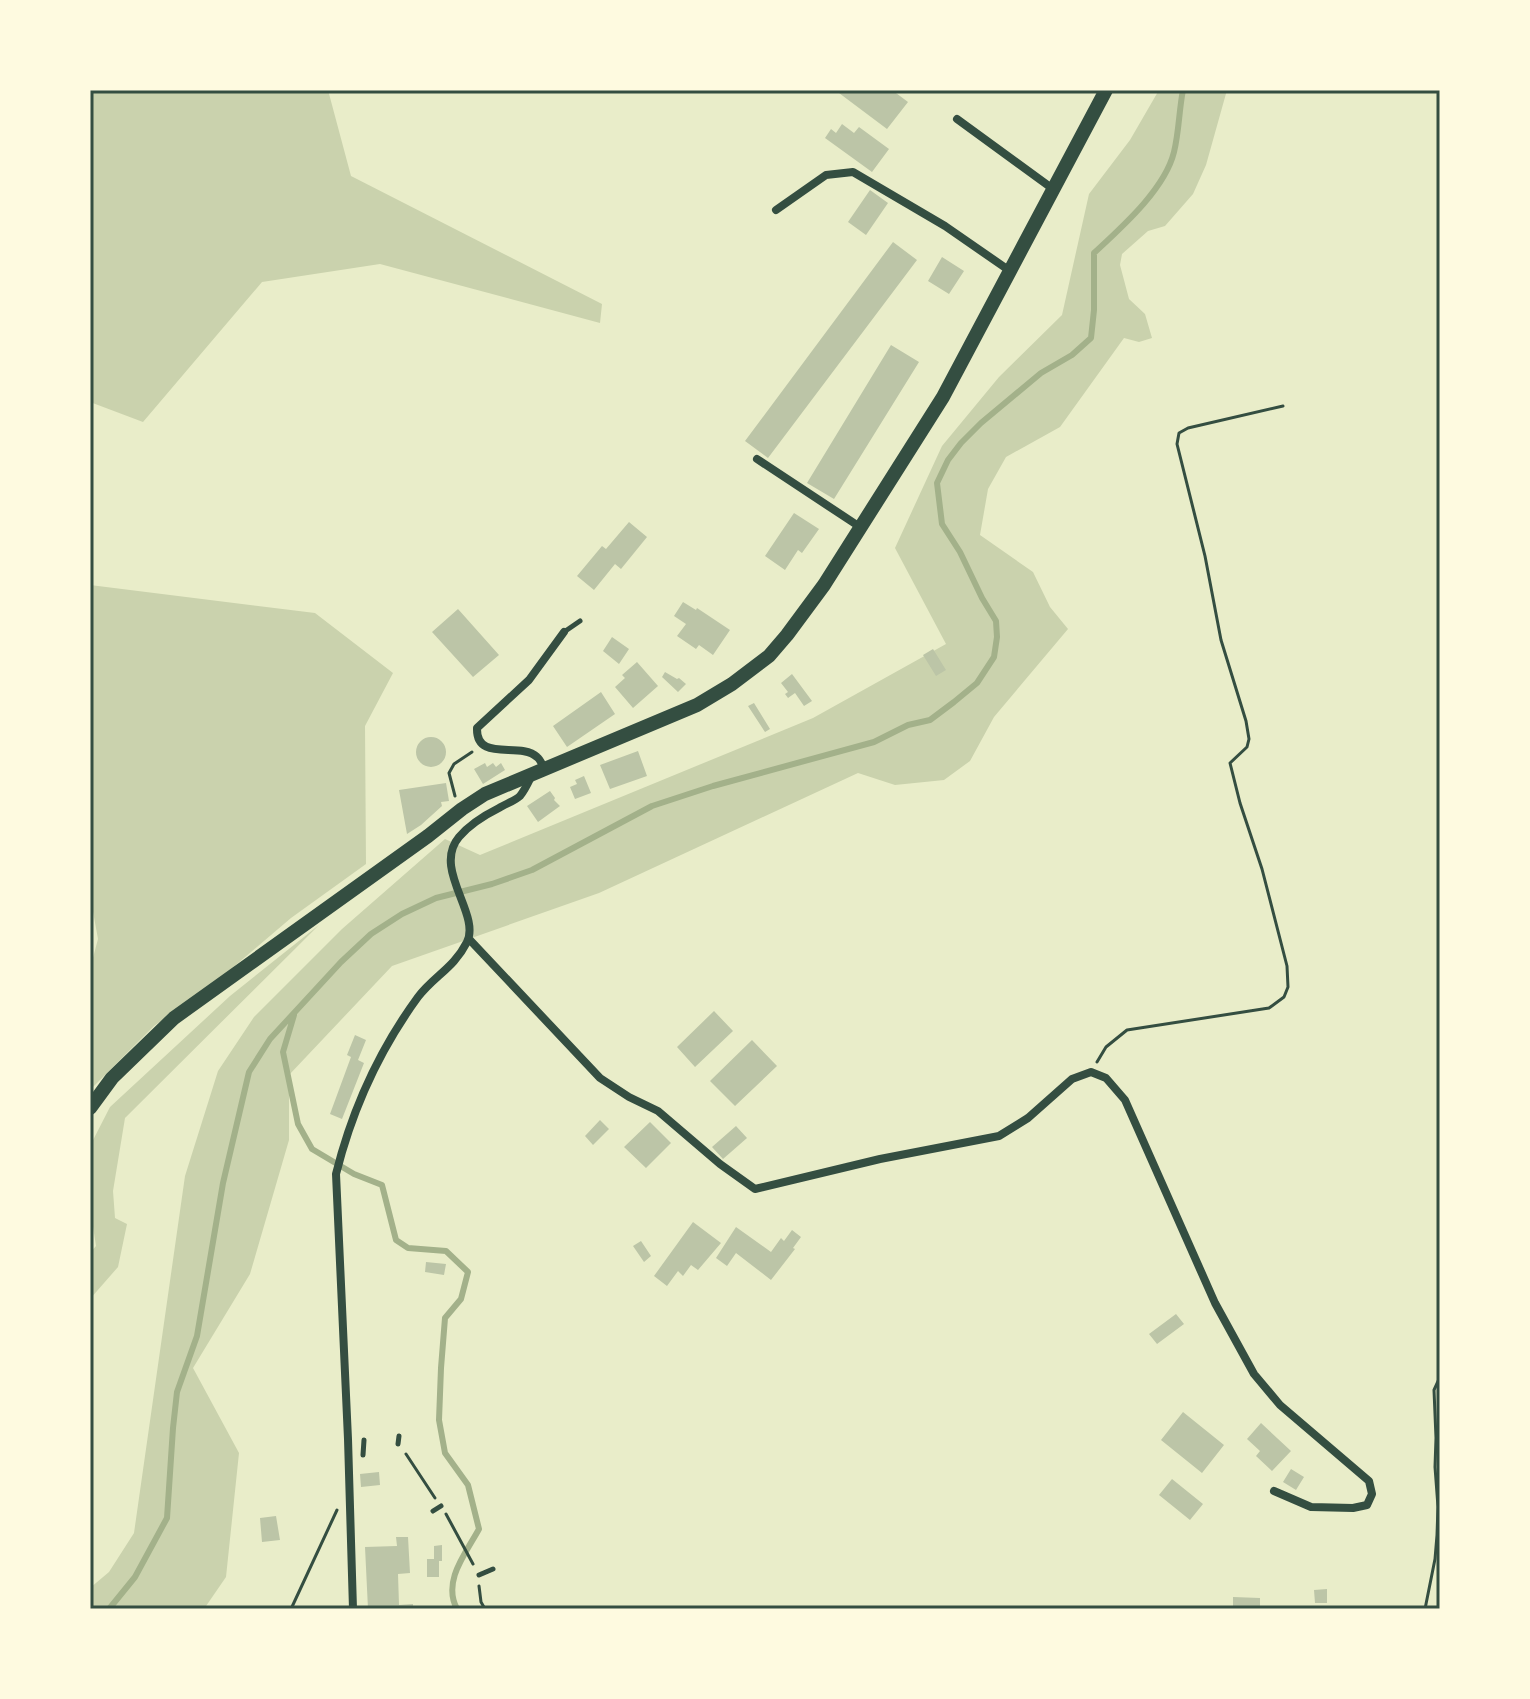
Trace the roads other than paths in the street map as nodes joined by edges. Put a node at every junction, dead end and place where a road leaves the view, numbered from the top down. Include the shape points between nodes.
1 (1106, 90) edge
2 (957, 119) dead end
3 (1053, 189) junction
4 (776, 210) dead end
5 (1010, 271) junction
6 (757, 459) dead end
7 (860, 527) junction
8 (580, 621) dead end
9 (564, 632) joint
10 (538, 771) junction
11 (469, 939) junction
12 (90, 1108) edge
13 (399, 1436) dead end
14 (364, 1440) dead end
15 (398, 1444) road end
16 (363, 1455) dead end
17 (1274, 1491) dead end
18 (441, 1506) road end
19 (433, 1511) dead end
20 (493, 1569) dead end
21 (479, 1575) dead end
22 (353, 1609) edge

1 - 3 main road
2 - 3 street
3 - 5 main road
4 - 5 street via 826,175 853,172
5 - 7 main road via 943,397
6 - 7 street
7 - 10 main road via 824,585 769,656 697,705
8 - 9 lane
9 - 10 street via 529,680 477,728 480,743 488,748 532,753 539,758
10 - 11 street via 519,797 483,816 453,849 451,868
10 - 12 main road via 462,809 174,1018 112,1078
11 - 17 street via 600,1078 658,1111 755,1189 999,1136 1072,1079 1091,1072 1106,1078 1125,1100 1215,1303 1254,1374 1280,1405 1369,1481 1372,1494 1367,1505 1353,1508 1311,1507
11 - 22 street via 454,963 421,993 379,1058 345,1136 336,1174
13 - 15 lane
14 - 16 lane
18 - 19 lane
20 - 21 lane

